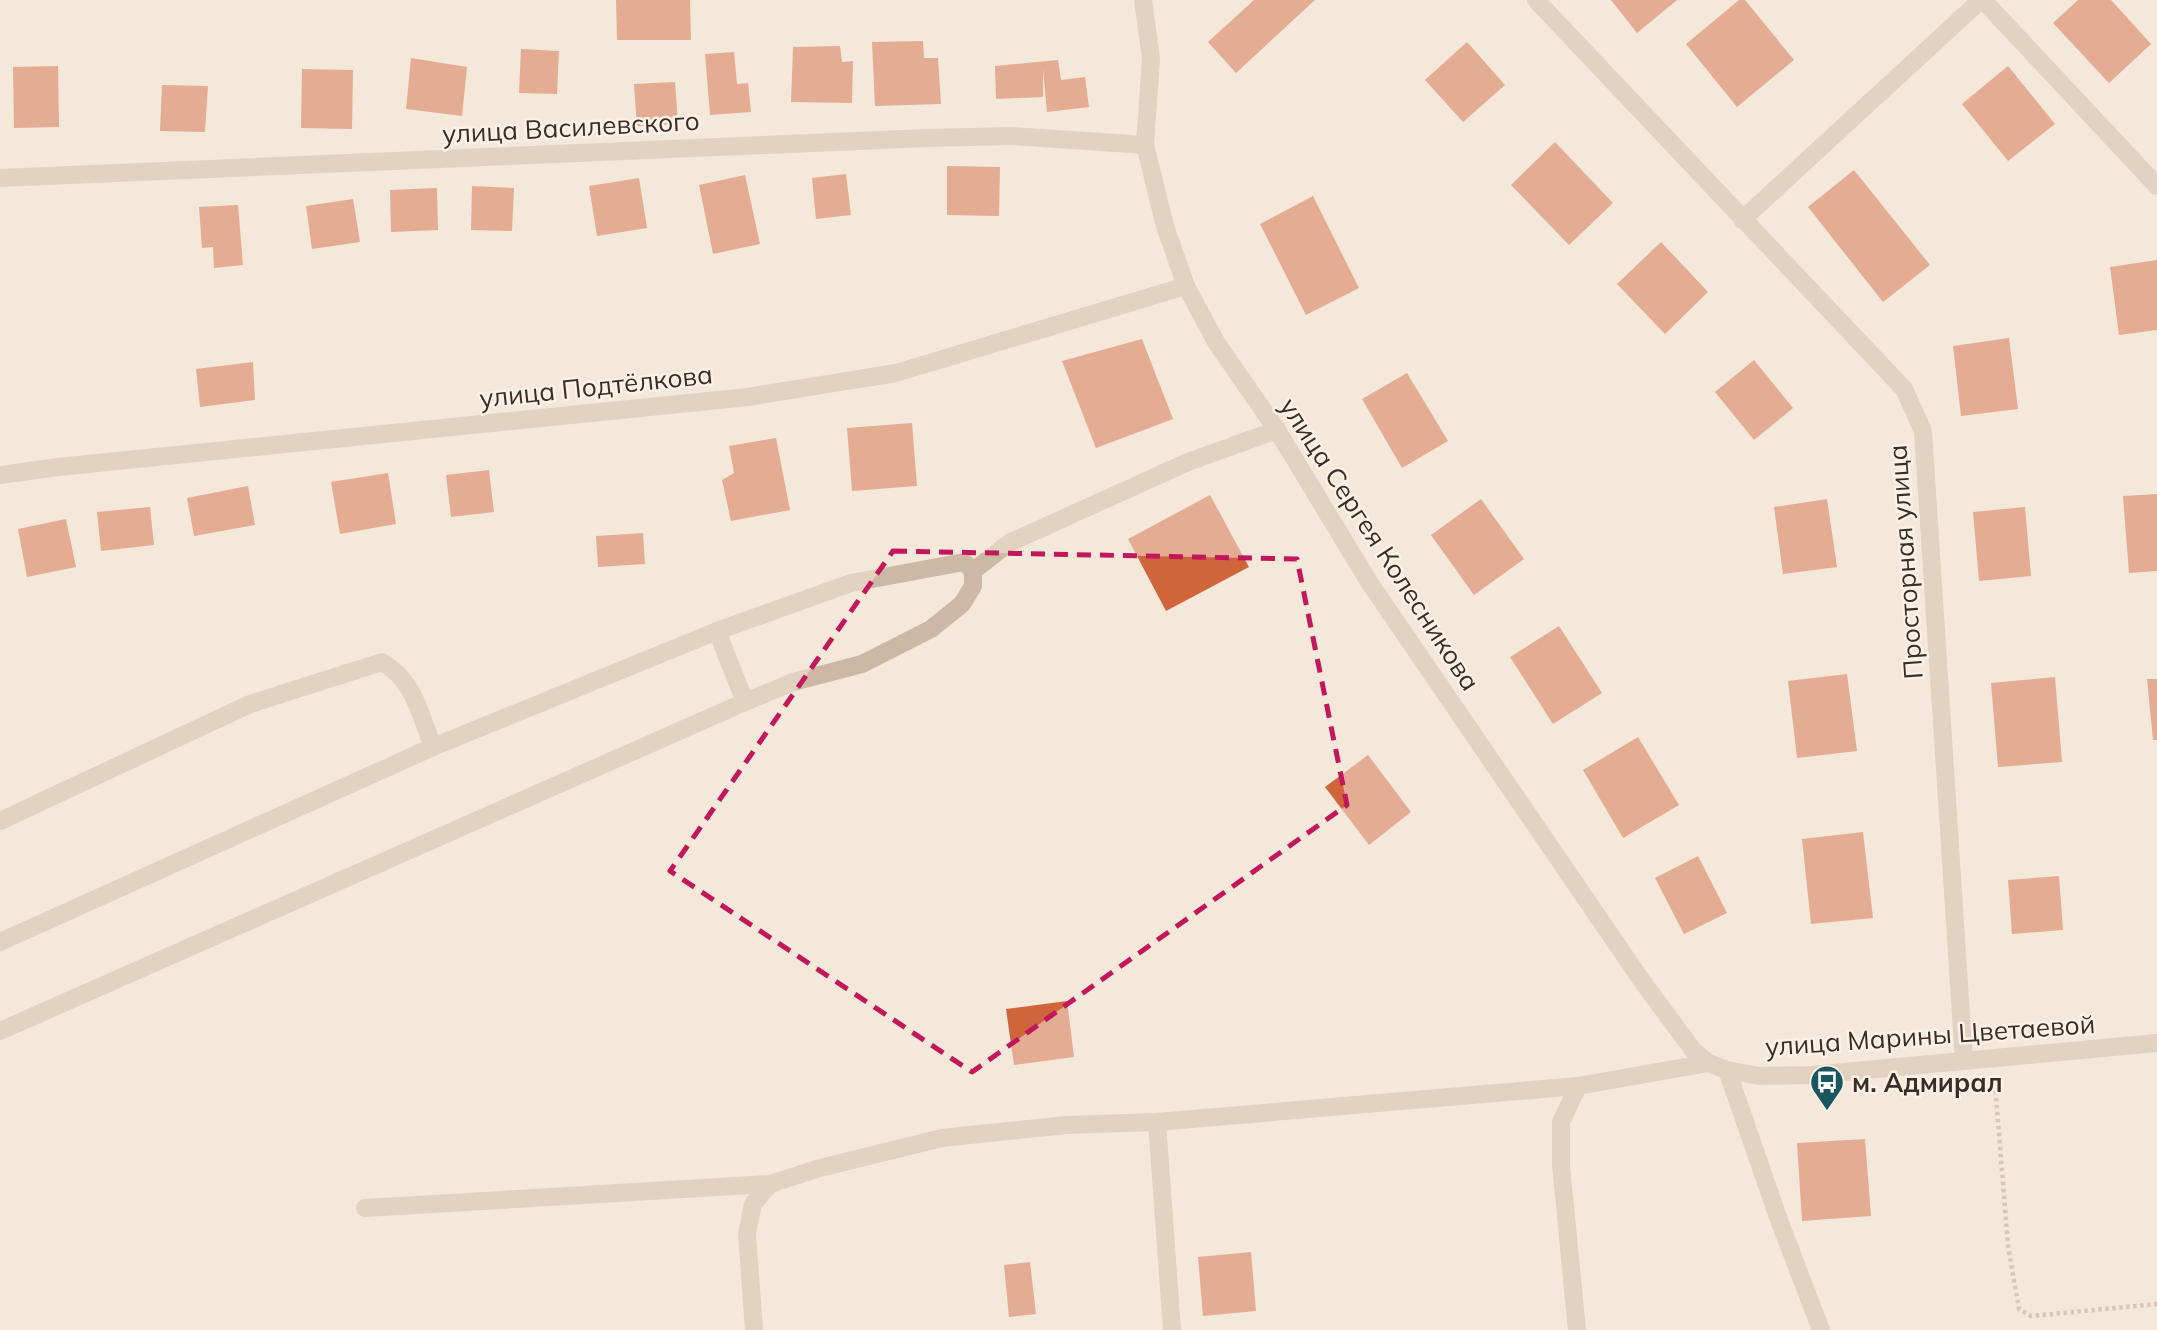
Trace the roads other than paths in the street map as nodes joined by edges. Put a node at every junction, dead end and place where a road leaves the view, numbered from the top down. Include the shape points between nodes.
1 (1143, 0) edge
2 (1536, 0) edge
3 (1982, 0) edge
4 (1145, 145) junction
5 (0, 178) edge
6 (2157, 186) edge
7 (1742, 220) junction
8 (1186, 286) junction
9 (1277, 430) junction
10 (0, 475) edge
11 (973, 571) junction
12 (717, 631) junction
13 (745, 702) junction
14 (433, 747) junction
15 (0, 821) edge
16 (0, 942) edge
17 (0, 1031) edge
18 (2157, 1043) edge
19 (1964, 1060) junction
20 (1708, 1063) junction
21 (1727, 1070) junction
22 (1578, 1086) junction
23 (1157, 1122) junction
24 (771, 1184) junction
25 (365, 1208) dead end
26 (754, 1330) edge
27 (1172, 1330) edge
28 (1577, 1330) edge
29 (1821, 1330) edge

1 - 4 street, улица Сергея Колесникова via 1151,59
2 - 7 street, Просторная улица
3 - 6 street
3 - 7 street
4 - 5 street, улица Василевского via 1013,136 927,138
4 - 8 street, улица Сергея Колесникова
7 - 19 street, Просторная улица via 1904,389 1923,431
8 - 9 street, улица Сергея Колесникова via 1216,342
8 - 10 street, улица Подтёлкова via 896,373 748,397
9 - 11 street via 1188,462 1009,542
9 - 20 street, улица Сергея Колесникова via 1376,593 1642,981 1693,1050
11 - 12 street via 964,562 851,583
11 - 13 street via 973,586 962,604 931,629 862,664 793,682
12 - 13 street
12 - 14 street
13 - 17 street
14 - 15 street via 407,682 382,662 250,704
14 - 16 street
18 - 19 street, улица Марины Цветаевой
19 - 21 street, улица Марины Цветаевой via 1812,1075 1759,1076
20 - 21 street, улица Марины Цветаевой
20 - 22 street
21 - 29 street
22 - 23 street
22 - 28 street via 1561,1122
23 - 24 street via 1066,1125 942,1138
23 - 27 street
24 - 25 street
24 - 26 street via 753,1205 747,1234

